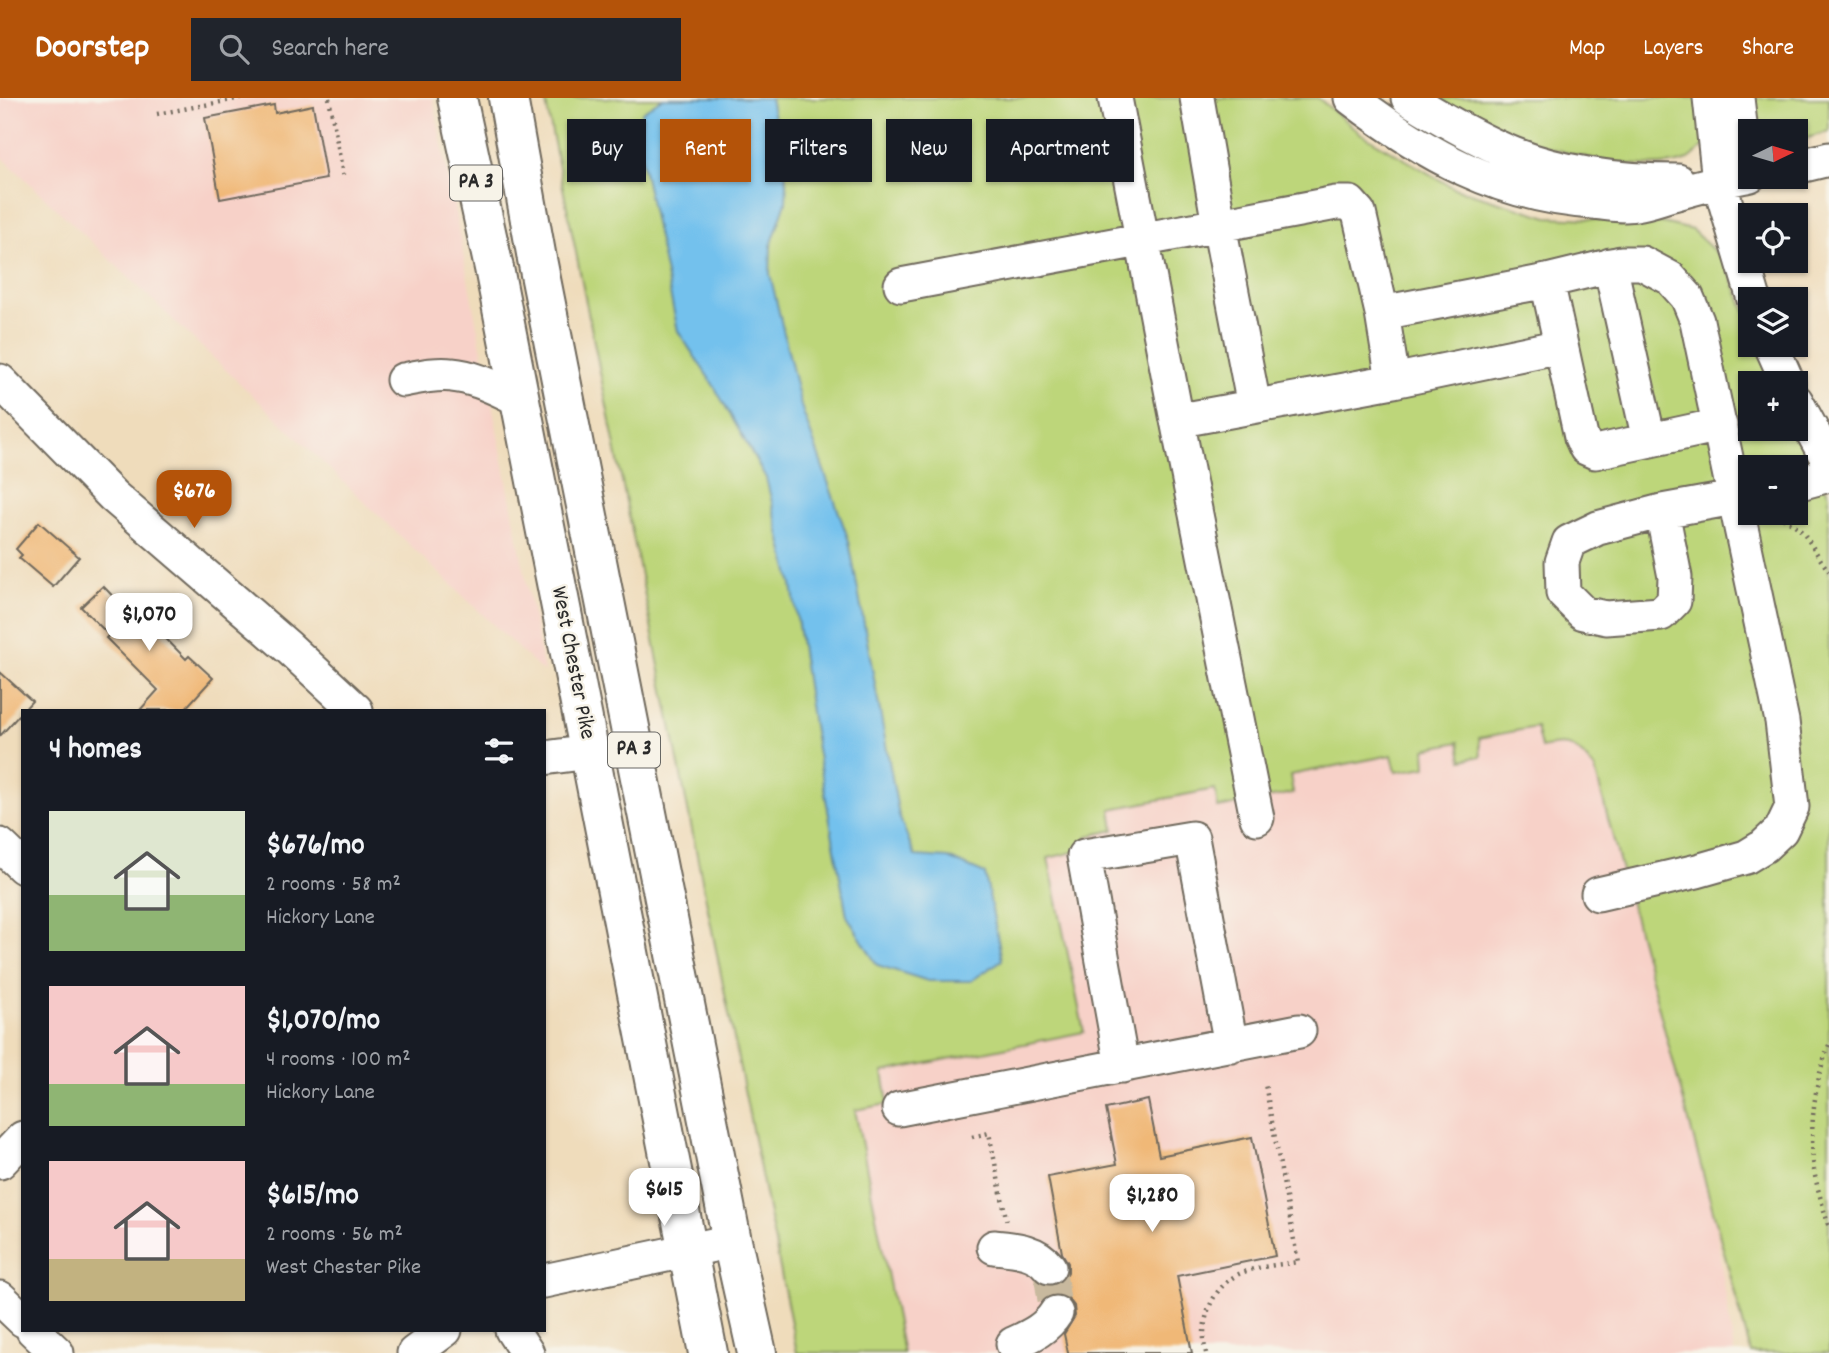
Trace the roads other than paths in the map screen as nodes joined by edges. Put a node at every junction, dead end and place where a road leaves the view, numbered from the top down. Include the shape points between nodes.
1 (457, 98) edge
2 (508, 98) edge
3 (1115, 98) edge
4 (1197, 98) edge
5 (1351, 98) edge
6 (1408, 98) edge
7 (1710, 98) edge
8 (1738, 98) edge
9 (1738, 119) edge
10 (1829, 159) edge
11 (1808, 164) edge
12 (1738, 177) edge
13 (1740, 189) edge
14 (1219, 225) junction
15 (1143, 239) junction
16 (1609, 265) junction
17 (1547, 281) junction
18 (901, 285) dead end
19 (1752, 287) edge
20 (1382, 313) junction
21 (1562, 346) junction
22 (403, 380) dead end
23 (0, 381) edge
24 (1393, 381) junction
25 (520, 399) junction
26 (1254, 406) junction
27 (1175, 410) junction
28 (1808, 423) edge
29 (1720, 425) junction
30 (1649, 440) junction
31 (1829, 462) edge
32 (1829, 475) edge
33 (1808, 481) edge
34 (1738, 490) edge
35 (1738, 504) edge
36 (1662, 511) dead end
37 (1746, 525) edge
38 (355, 709) edge
39 (590, 752) junction
40 (546, 758) edge
41 (1257, 818) dead end
42 (0, 845) edge
43 (21, 865) edge
44 (1598, 894) dead end
45 (1299, 1031) dead end
46 (1231, 1045) junction
47 (1122, 1066) junction
48 (899, 1109) dead end
49 (21, 1140) edge
50 (0, 1162) edge
51 (1001, 1236) road end
52 (732, 1241) junction
53 (688, 1250) junction
54 (1049, 1267) dead end
55 (546, 1281) edge
56 (0, 1298) edge
57 (1056, 1313) dead end
58 (21, 1318) edge
59 (35, 1332) edge
60 (442, 1332) edge
61 (513, 1332) edge
62 (1013, 1343) dead end
63 (57, 1353) edge
64 (414, 1353) edge
65 (527, 1353) edge
66 (708, 1353) edge
67 (757, 1353) edge

1 - 25 highway, West Chester Pike / PA 3
2 - 52 highway, West Chester Pike / PA 3
3 - 15 street
4 - 14 street
5 - 12 street via 1437,157 1535,195 1634,205
6 - 12 street via 1514,154 1562,168 1634,181
7 - 12 street
8 - 9 street
10 - 11 street
13 - 19 street
14 - 15 street
14 - 20 street via 1350,203 1359,213
14 - 26 street
15 - 18 street
15 - 27 street
16 - 17 street
16 - 29 street via 1642,263 1670,278 1687,297 1698,321
16 - 30 street
17 - 20 street
17 - 21 street
20 - 24 street
21 - 24 street
21 - 30 street via 1586,448 1595,452
22 - 25 street via 453,375
23 - 38 street via 113,496
24 - 26 street
25 - 39 highway, West Chester Pike / PA 3
26 - 27 street via 1192,418
27 - 41 street
28 - 31 street
29 - 30 street
29 - 34 street
32 - 33 street
35 - 36 street
37 - 44 street via 1782,722 1792,807 1782,830 1746,857
39 - 40 street
39 - 53 highway, West Chester Pike / PA 3
42 - 43 street
45 - 46 street
46 - 47 street
46 - 47 street via 1192,838 1084,856
47 - 48 street
49 - 50 street
51 - 54 street
52 - 53 street
52 - 67 highway, West Chester Pike / PA 3
53 - 55 street
53 - 66 highway, West Chester Pike / PA 3
56 - 58 street
57 - 62 street via 1049,1324
59 - 63 street
60 - 64 street
61 - 65 street

